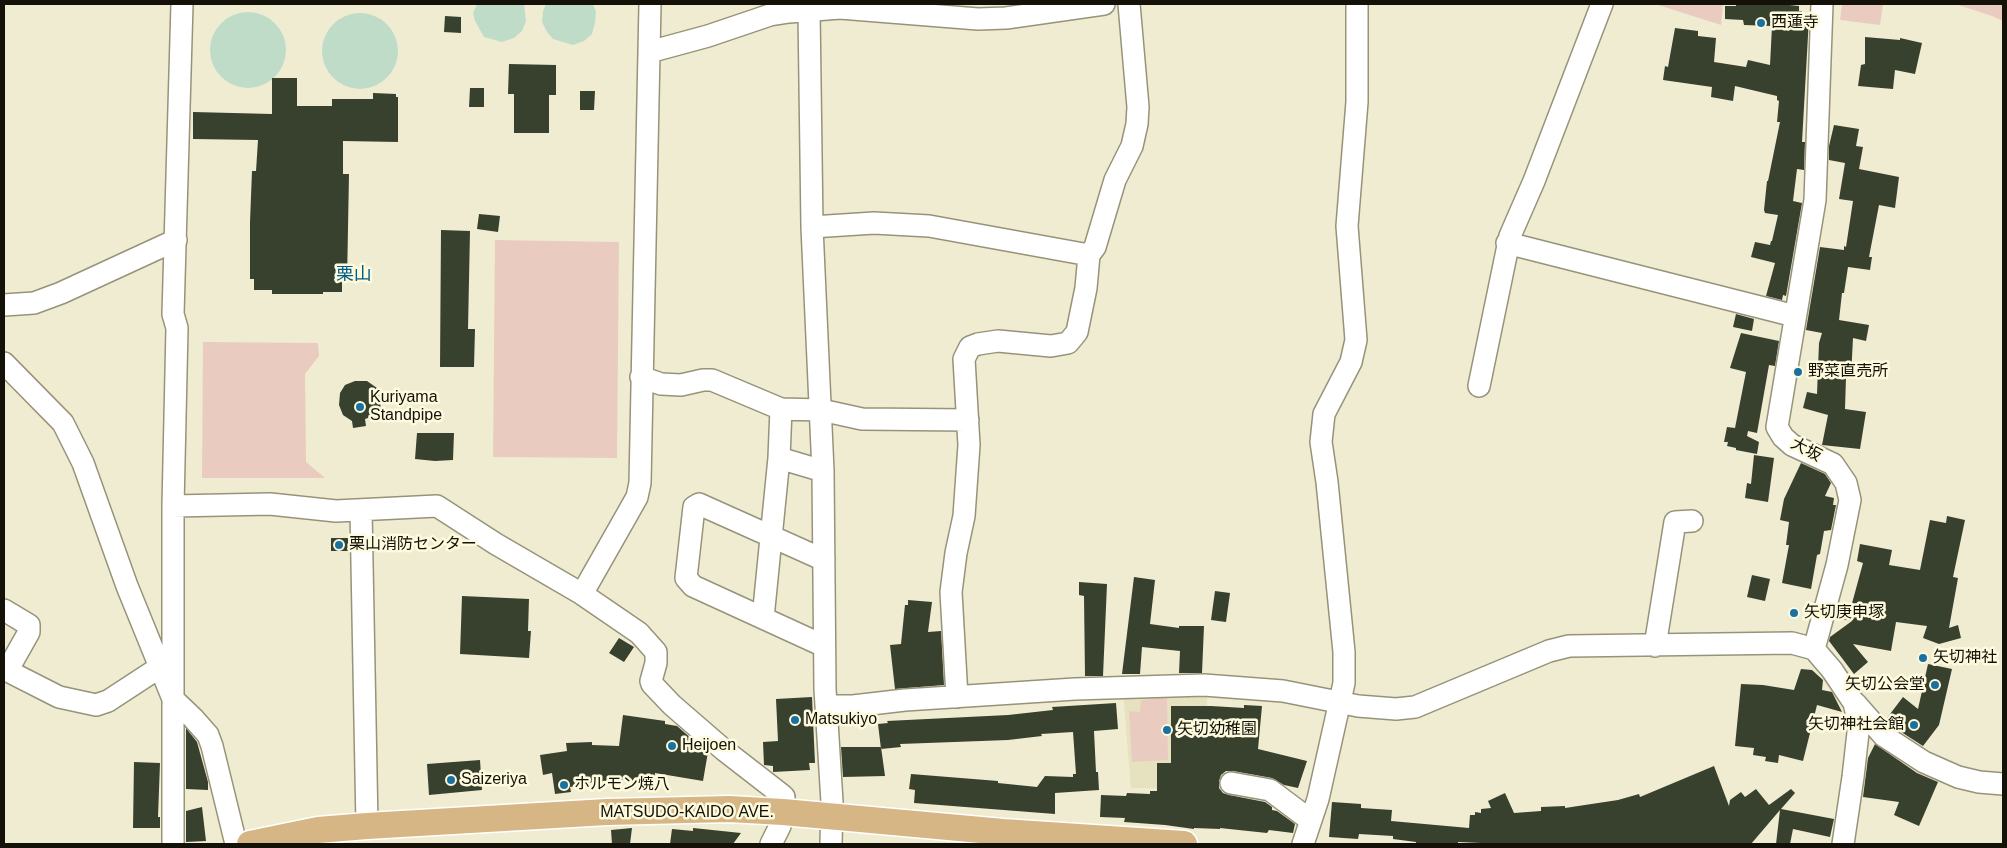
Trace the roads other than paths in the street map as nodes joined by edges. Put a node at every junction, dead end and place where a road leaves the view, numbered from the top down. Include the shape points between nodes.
1 (182, 4) edge
2 (650, 4) edge
3 (1104, 4) edge
4 (1129, 4) edge
5 (1357, 4) edge
6 (1602, 4) edge
7 (1822, 4) edge
8 (1033, 8) edge
9 (810, 10) junction
10 (649, 52) junction
11 (812, 227) junction
12 (176, 240) junction
13 (1507, 243) junction
14 (1089, 255) junction
15 (4, 305) edge
16 (1795, 316) junction
17 (4, 363) edge
18 (641, 377) junction
19 (1479, 386) dead end
20 (781, 409) junction
21 (821, 410) junction
22 (968, 420) junction
23 (779, 458) junction
24 (823, 471) junction
25 (173, 506) junction
26 (361, 510) junction
27 (1692, 521) dead end
28 (772, 537) junction
29 (824, 560) junction
30 (582, 594) junction
31 (4, 610) edge
32 (763, 618) junction
33 (824, 646) junction
34 (1655, 646) junction
35 (1814, 649) junction
36 (160, 667) junction
37 (6, 670) edge
38 (957, 697) junction
39 (173, 699) junction
40 (1340, 702) junction
41 (1854, 703) junction
42 (826, 706) junction
43 (1231, 783) dead end
44 (2003, 784) edge
45 (782, 812) junction
46 (832, 816) junction
47 (1310, 820) junction
48 (367, 826) junction
49 (1003, 838) edge
50 (1038, 839) edge
51 (278, 841) edge
52 (173, 844) edge
53 (236, 844) edge
54 (250, 844) edge
55 (771, 844) edge
56 (830, 844) edge
57 (1184, 844) edge
58 (1303, 844) edge
59 (1843, 844) edge

1 - 12 street
2 - 10 street
3 - 8 street
4 - 14 street via 1137,124 1132,146 1115,180 1095,247
5 - 40 street via 1357,102 1347,226 1356,340 1352,362 1324,414 1321,442 1344,652
6 - 13 street
7 - 16 street, 大坂 via 1815,200
8 - 9 street via 1006,18 978,19 840,8
9 - 10 street via 770,16
9 - 11 street
10 - 18 street
11 - 14 street via 874,223 929,226
11 - 21 street
12 - 15 street via 61,293 34,303
12 - 25 street
13 - 16 street
13 - 19 street
14 - 22 street via 1077,332 1068,343 1051,346 998,341 970,346 964,359
16 - 35 street, 大坂 via 1778,427 1792,445 1833,464 1846,483 1850,500 1837,565
17 - 36 street via 63,422 83,463
18 - 20 street via 661,384 681,385 712,380
18 - 30 street via 640,483 637,497
20 - 21 street
20 - 23 street
21 - 22 street via 862,419
21 - 24 street
22 - 38 street via 964,516 951,592
23 - 24 street
23 - 28 street
24 - 29 street
25 - 26 street via 270,504 336,511
25 - 39 street
26 - 30 street via 437,506
26 - 48 street
27 - 34 street via 1675,522
28 - 29 street
28 - 32 street
28 - 32 street via 699,504 694,507 686,578 693,586
29 - 33 street
30 - 45 street via 639,633 653,647 656,663 652,684 724,750 782,795
31 - 37 street via 29,625 29,632
32 - 33 street
33 - 42 street
34 - 35 street via 1792,643
34 - 40 street via 1569,646 1549,651 1415,707 1384,709
35 - 41 street
36 - 37 street via 96,706 59,697
36 - 39 street
38 - 40 street via 1204,685 1283,691
38 - 42 street
39 - 52 street
39 - 53 street via 208,736
40 - 47 street via 1318,799
41 - 44 street via 1884,736 1924,762 1958,777
41 - 59 street via 1859,724
42 - 46 street
43 - 47 street via 1270,790
45 - 46 main road, MATSUDO-KAIDO AVE.
45 - 48 main road, MATSUDO-KAIDO AVE. via 696,809
45 - 55 street via 780,826
46 - 49 main road, MATSUDO-KAIDO AVE.
46 - 56 street
47 - 58 street
48 - 51 main road, MATSUDO-KAIDO AVE. via 318,830
49 - 50 main road, MATSUDO-KAIDO AVE.
50 - 57 main road, MATSUDO-KAIDO AVE.
51 - 54 main road, MATSUDO-KAIDO AVE.

